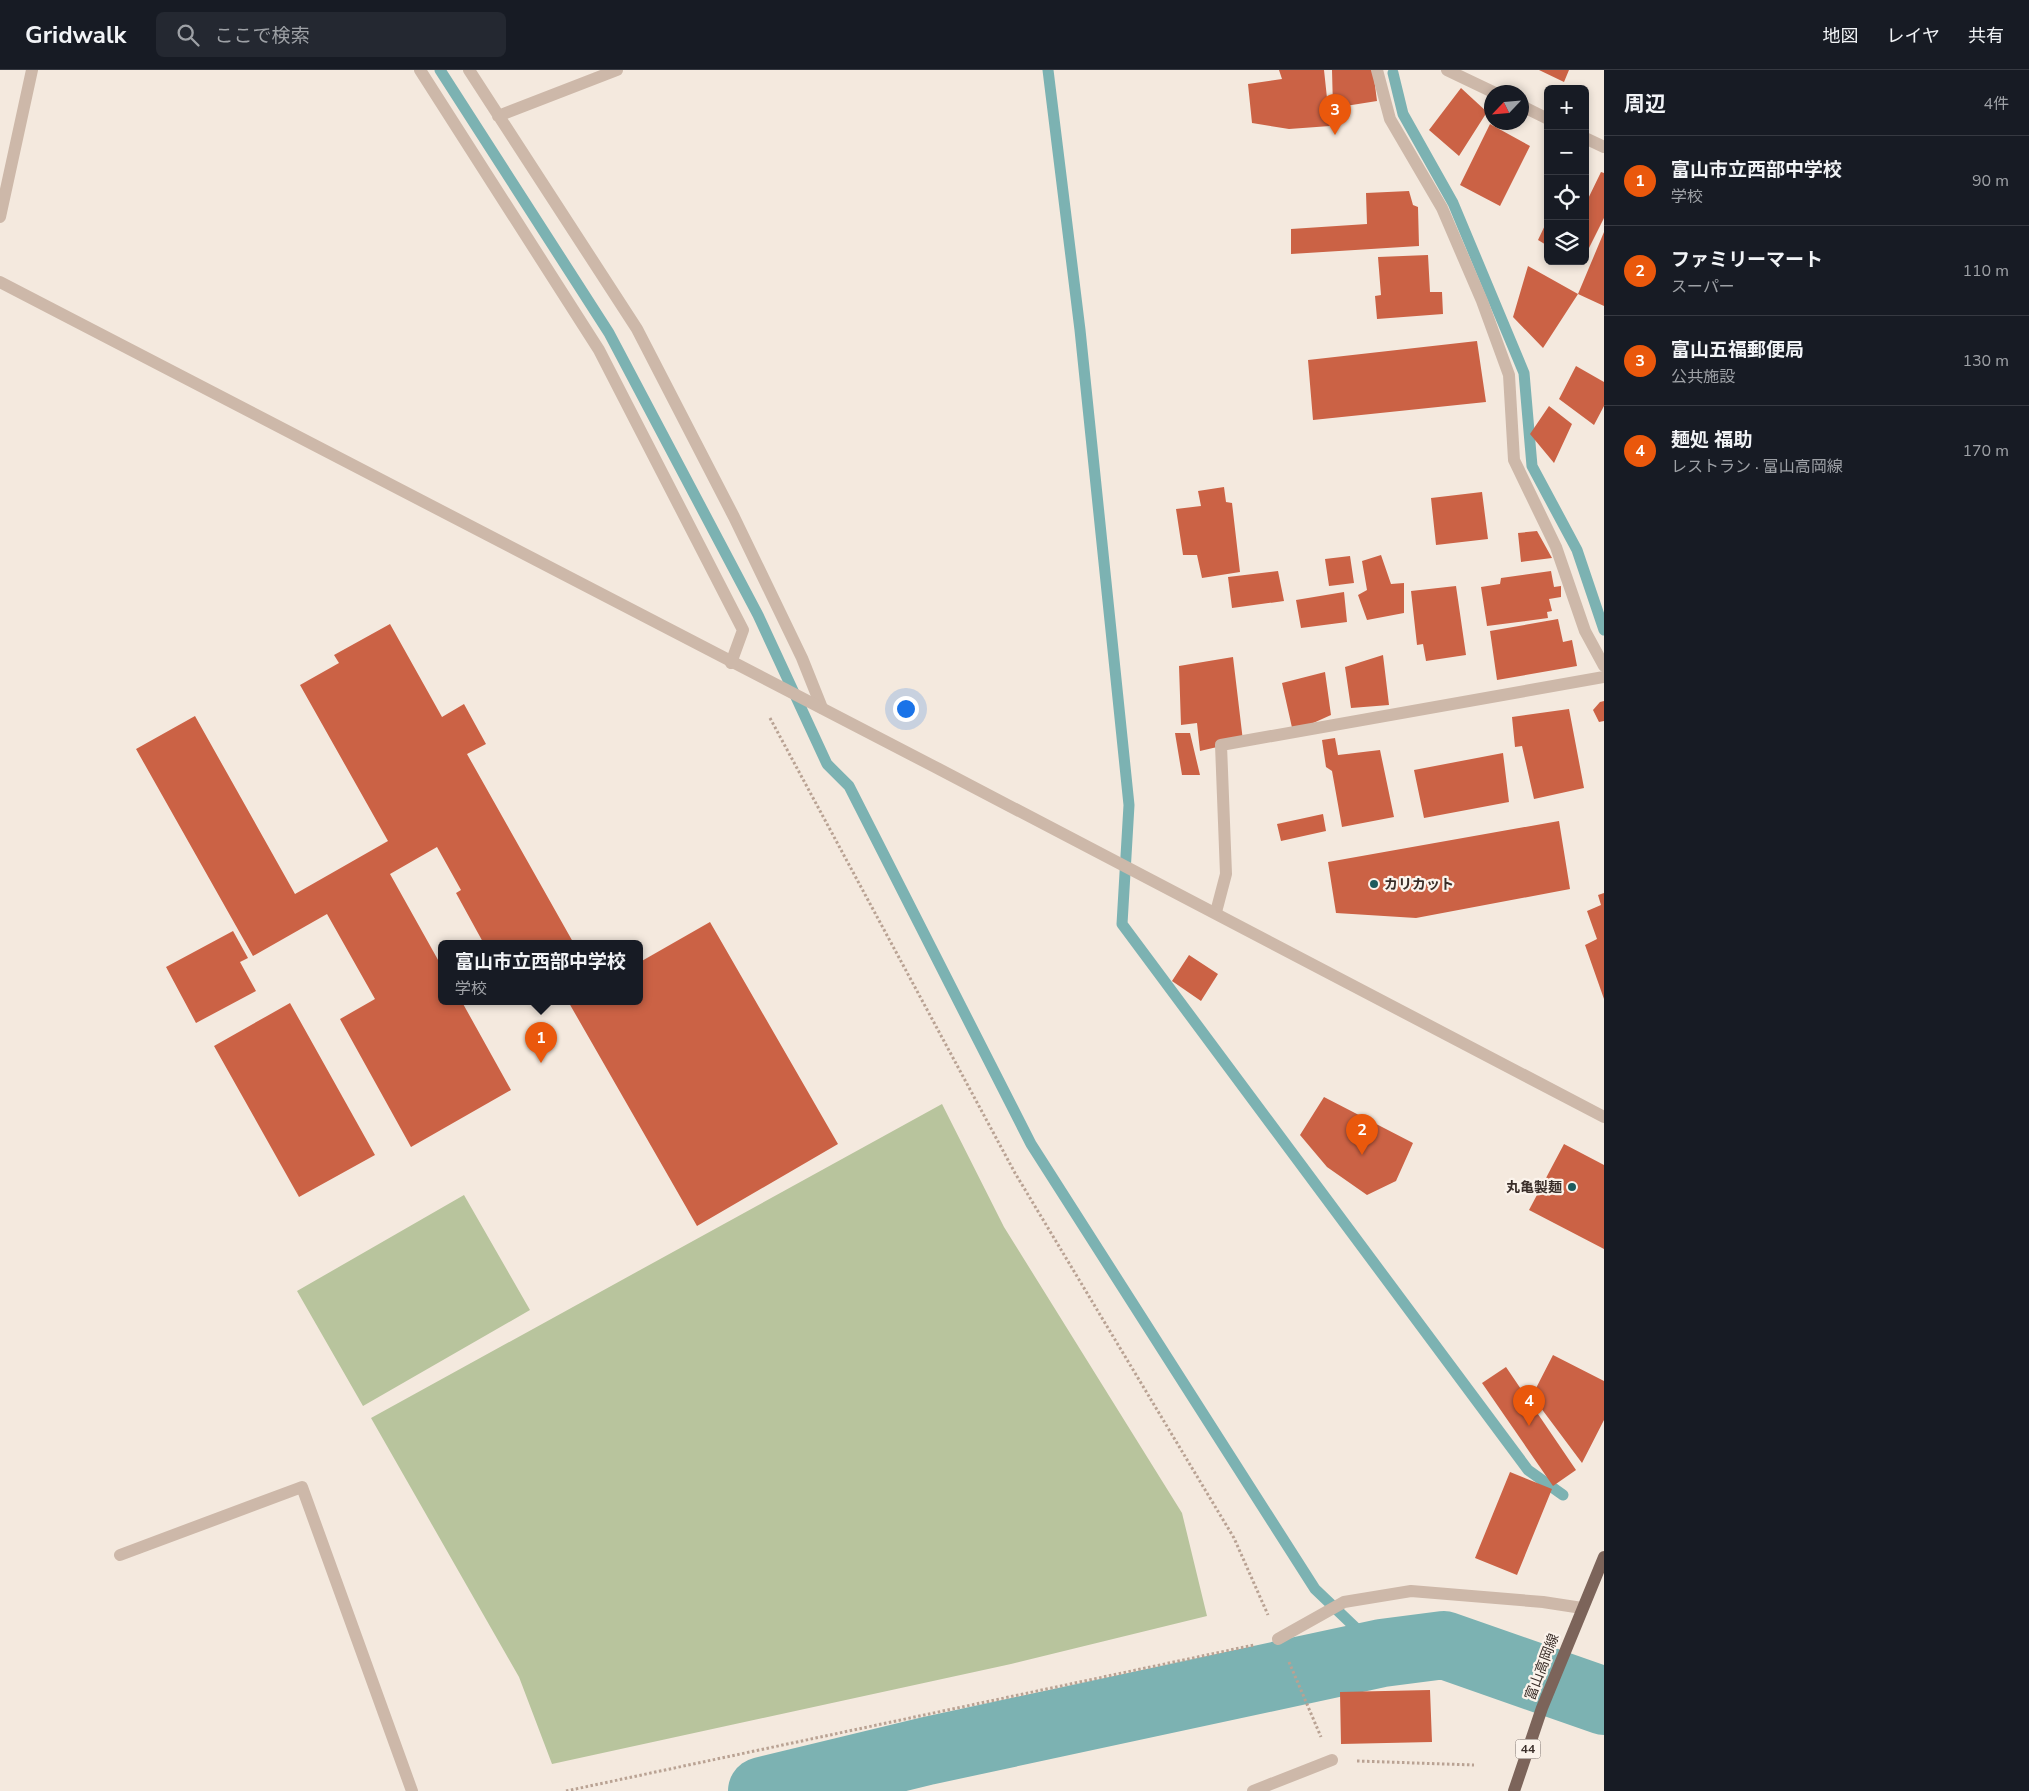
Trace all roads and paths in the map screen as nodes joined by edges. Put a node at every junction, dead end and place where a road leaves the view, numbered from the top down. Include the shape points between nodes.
1 (32, 70) edge
2 (420, 70) edge
3 (469, 70) edge
4 (616, 70) edge
5 (1377, 70) edge
6 (1448, 70) edge
7 (1484, 88) edge
8 (1529, 110) edge
9 (498, 116) junction
10 (1544, 117) edge
11 (1589, 140) edge
12 (1604, 147) edge
13 (0, 217) edge
14 (0, 282) edge
15 (731, 663) junction
16 (1604, 666) edge
17 (1604, 677) edge
18 (821, 707) junction
19 (770, 718) dead end
20 (1216, 912) junction
21 (1604, 1117) edge
22 (120, 1555) dead end
23 (1604, 1557) edge
24 (1582, 1608) junction
25 (1279, 1641) junction
26 (1332, 1760) junction
27 (1474, 1765) dead end
28 (412, 1791) edge
29 (566, 1791) edge
30 (1253, 1791) edge
31 (1514, 1791) edge

1 - 13 street
2 - 15 street via 599,350 743,630
3 - 9 street
4 - 9 street
5 - 16 street via 1390,119 1442,208 1482,301 1509,375 1514,460 1556,546 1585,631
6 - 7 street
8 - 10 street
9 - 18 street via 637,329 738,526 802,658
11 - 12 street
14 - 15 street
15 - 18 street
17 - 20 street via 1221,745 1226,874
18 - 20 street
19 - 25 path via 1015,1173 1234,1538
20 - 21 street
22 - 28 street via 302,1487
23 - 24 main road, 富山高岡線 / 44
24 - 25 street via 1411,1591 1344,1602
24 - 31 main road, 富山高岡線 / 44 via 1542,1708
25 - 26 path
25 - 29 path
26 - 27 path
26 - 30 street

